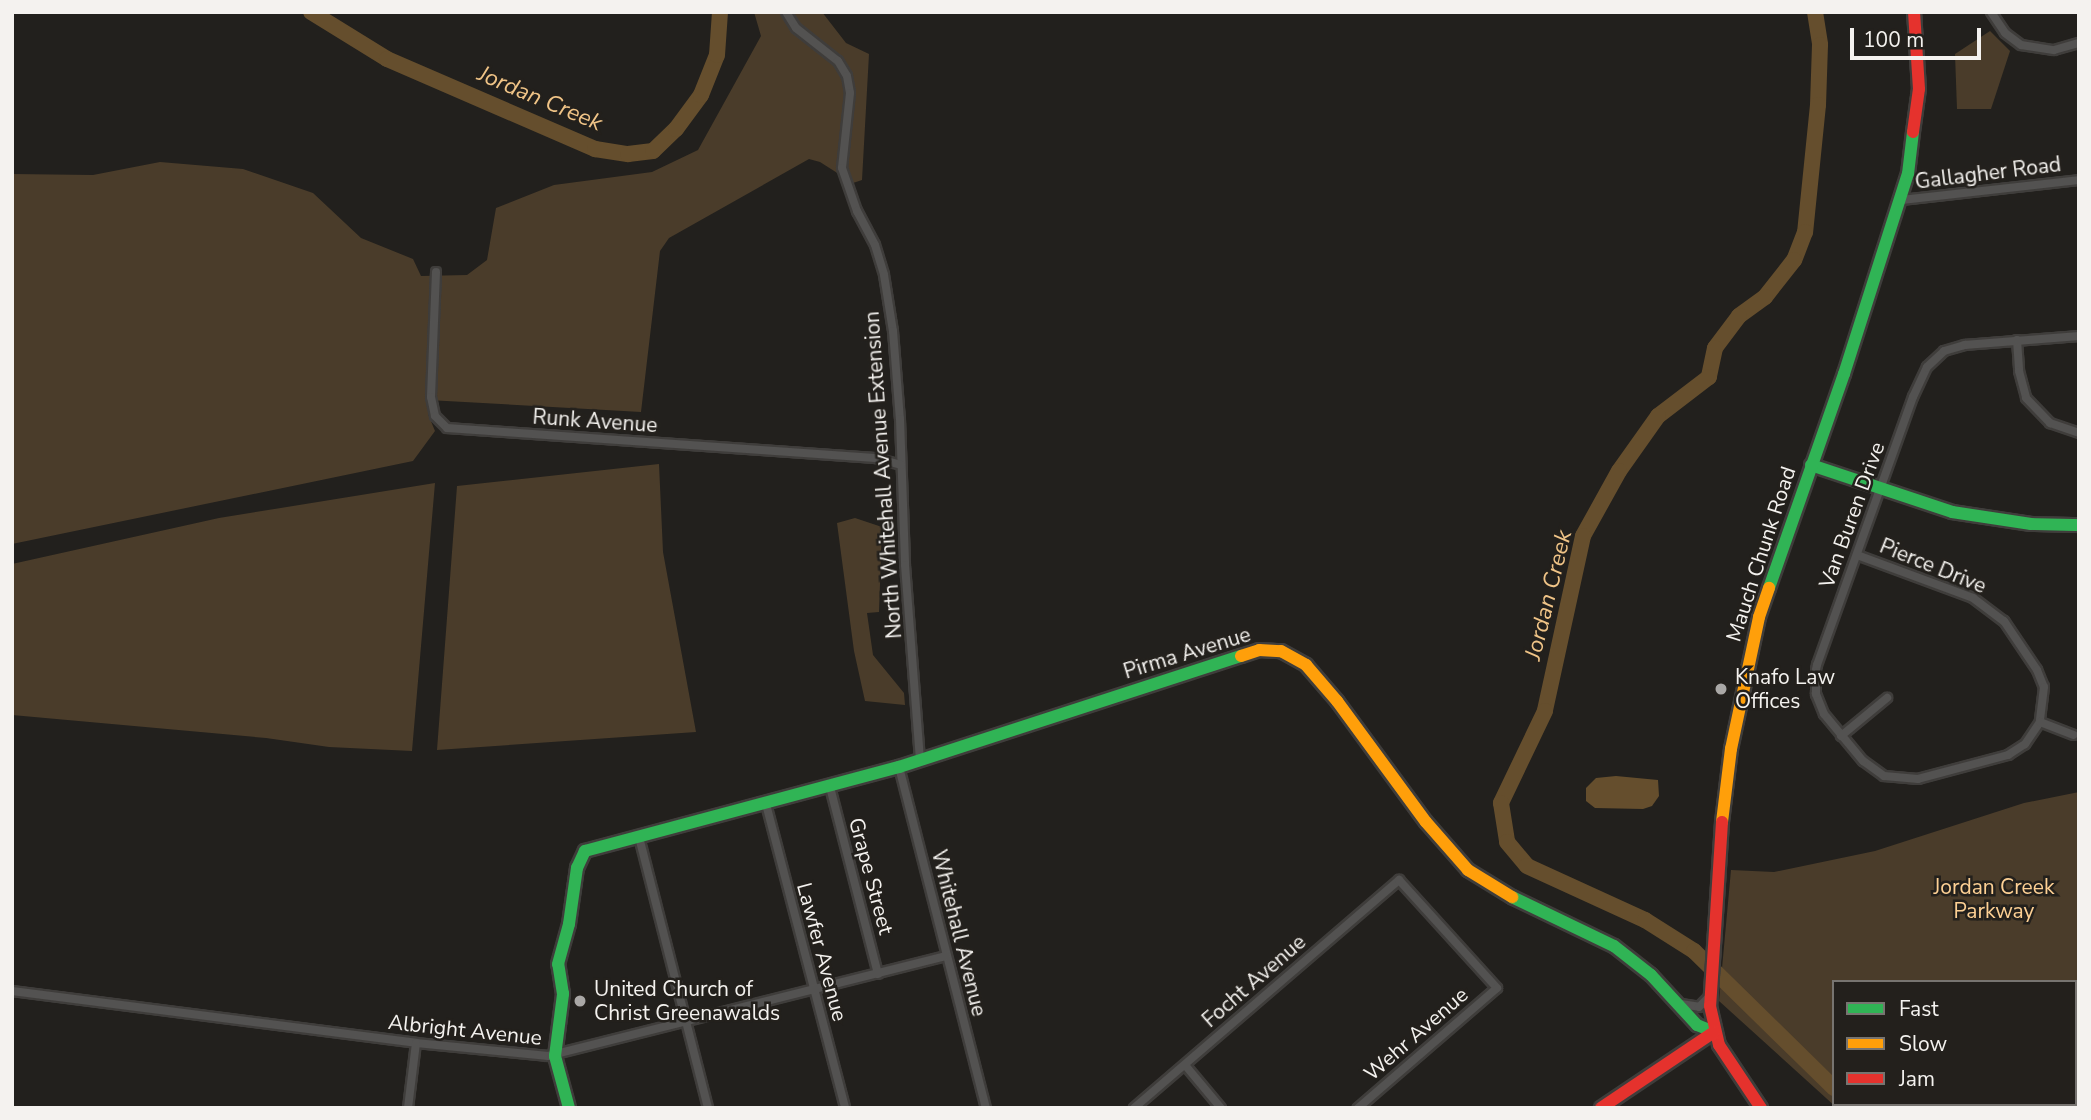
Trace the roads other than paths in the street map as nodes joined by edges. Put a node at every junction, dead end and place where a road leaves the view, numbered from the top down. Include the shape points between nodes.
1 (786, 12) edge
2 (1914, 12) edge
3 (1991, 12) edge
4 (2079, 43) edge
5 (2079, 180) edge
6 (1901, 200) junction
7 (436, 272) dead end
8 (2079, 335) edge
9 (2017, 341) junction
10 (2079, 433) edge
11 (901, 465) junction
12 (1811, 465) junction
13 (1880, 489) junction
14 (2079, 525) edge
15 (1857, 555) junction
16 (1887, 698) dead end
17 (2040, 722) junction
18 (2074, 735) dead end
19 (1841, 736) junction
20 (920, 760) junction
21 (899, 767) junction
22 (830, 787) junction
23 (766, 804) junction
24 (639, 836) junction
25 (1399, 880) joint
26 (947, 956) junction
27 (878, 974) junction
28 (814, 990) junction
29 (12, 991) edge
30 (1709, 997) junction
31 (1678, 1003) junction
32 (686, 1022) junction
33 (1714, 1032) junction
34 (416, 1043) junction
35 (555, 1056) junction
36 (1185, 1065) junction
37 (408, 1108) edge
38 (569, 1108) edge
39 (708, 1108) edge
40 (845, 1108) edge
41 (986, 1108) edge
42 (1133, 1108) edge
43 (1220, 1108) edge
44 (1359, 1108) edge
45 (1601, 1108) edge
46 (1761, 1108) edge

1 - 11 street, North Whitehall Avenue Extension via 796,28 838,61 847,76 850,93 842,168 884,275 894,345
2 - 6 street, Mauch Chunk Road via 1917,116
3 - 4 street via 2005,33 2021,45 2053,50
5 - 6 street, Gallagher Road
6 - 12 street, Mauch Chunk Road
7 - 11 street, Runk Avenue via 431,397 435,416 447,428 875,458
8 - 9 street, Van Buren Drive
9 - 10 street via 2026,398 2050,423
9 - 13 street, Van Buren Drive via 1955,347 1927,367
11 - 20 street, North Whitehall Avenue Extension
12 - 13 street
12 - 30 street, Mauch Chunk Road via 1770,580 1745,674 1726,785
13 - 14 street via 1980,518
13 - 15 street, Van Buren Drive
15 - 17 street, Pierce Drive via 1973,598 1995,612 2040,677 2045,698
15 - 19 street, Van Buren Drive via 1815,681 1819,704
16 - 19 street
17 - 18 street
17 - 19 street, Van Buren Drive via 2025,744 2008,755 1918,779 1884,776
20 - 21 street, Pirma Avenue
20 - 31 street, Pirma Avenue via 1247,653 1281,651 1299,659 1321,681 1426,822 1468,870 1500,891 1614,946
21 - 22 street, Pirma Avenue
21 - 26 street, Whitehall Avenue
22 - 23 street, Pirma Avenue
22 - 27 street, Grape Street
23 - 24 street, Pirma Avenue
23 - 28 street, Lawfer Avenue
24 - 32 street
24 - 35 street, Pirma Avenue via 585,851 577,868 569,924 559,954 563,994
25 - 36 street, Focht Avenue
25 - 44 street, Wehr Avenue via 1497,988
26 - 27 street, Albright Avenue
26 - 41 street, Whitehall Avenue
27 - 28 street, Albright Avenue
28 - 32 street, Albright Avenue
28 - 40 street, Lawfer Avenue
29 - 34 street, Albright Avenue
30 - 31 street via 1699,1007
30 - 33 street, Mauch Chunk Road
31 - 33 street, Pirma Avenue via 1697,1025
32 - 35 street, Albright Avenue
32 - 39 street
33 - 45 street
33 - 46 street, Mauch Chunk Road via 1725,1057
34 - 35 street, Albright Avenue
34 - 37 street
35 - 38 street
36 - 42 street, Focht Avenue
36 - 43 street

